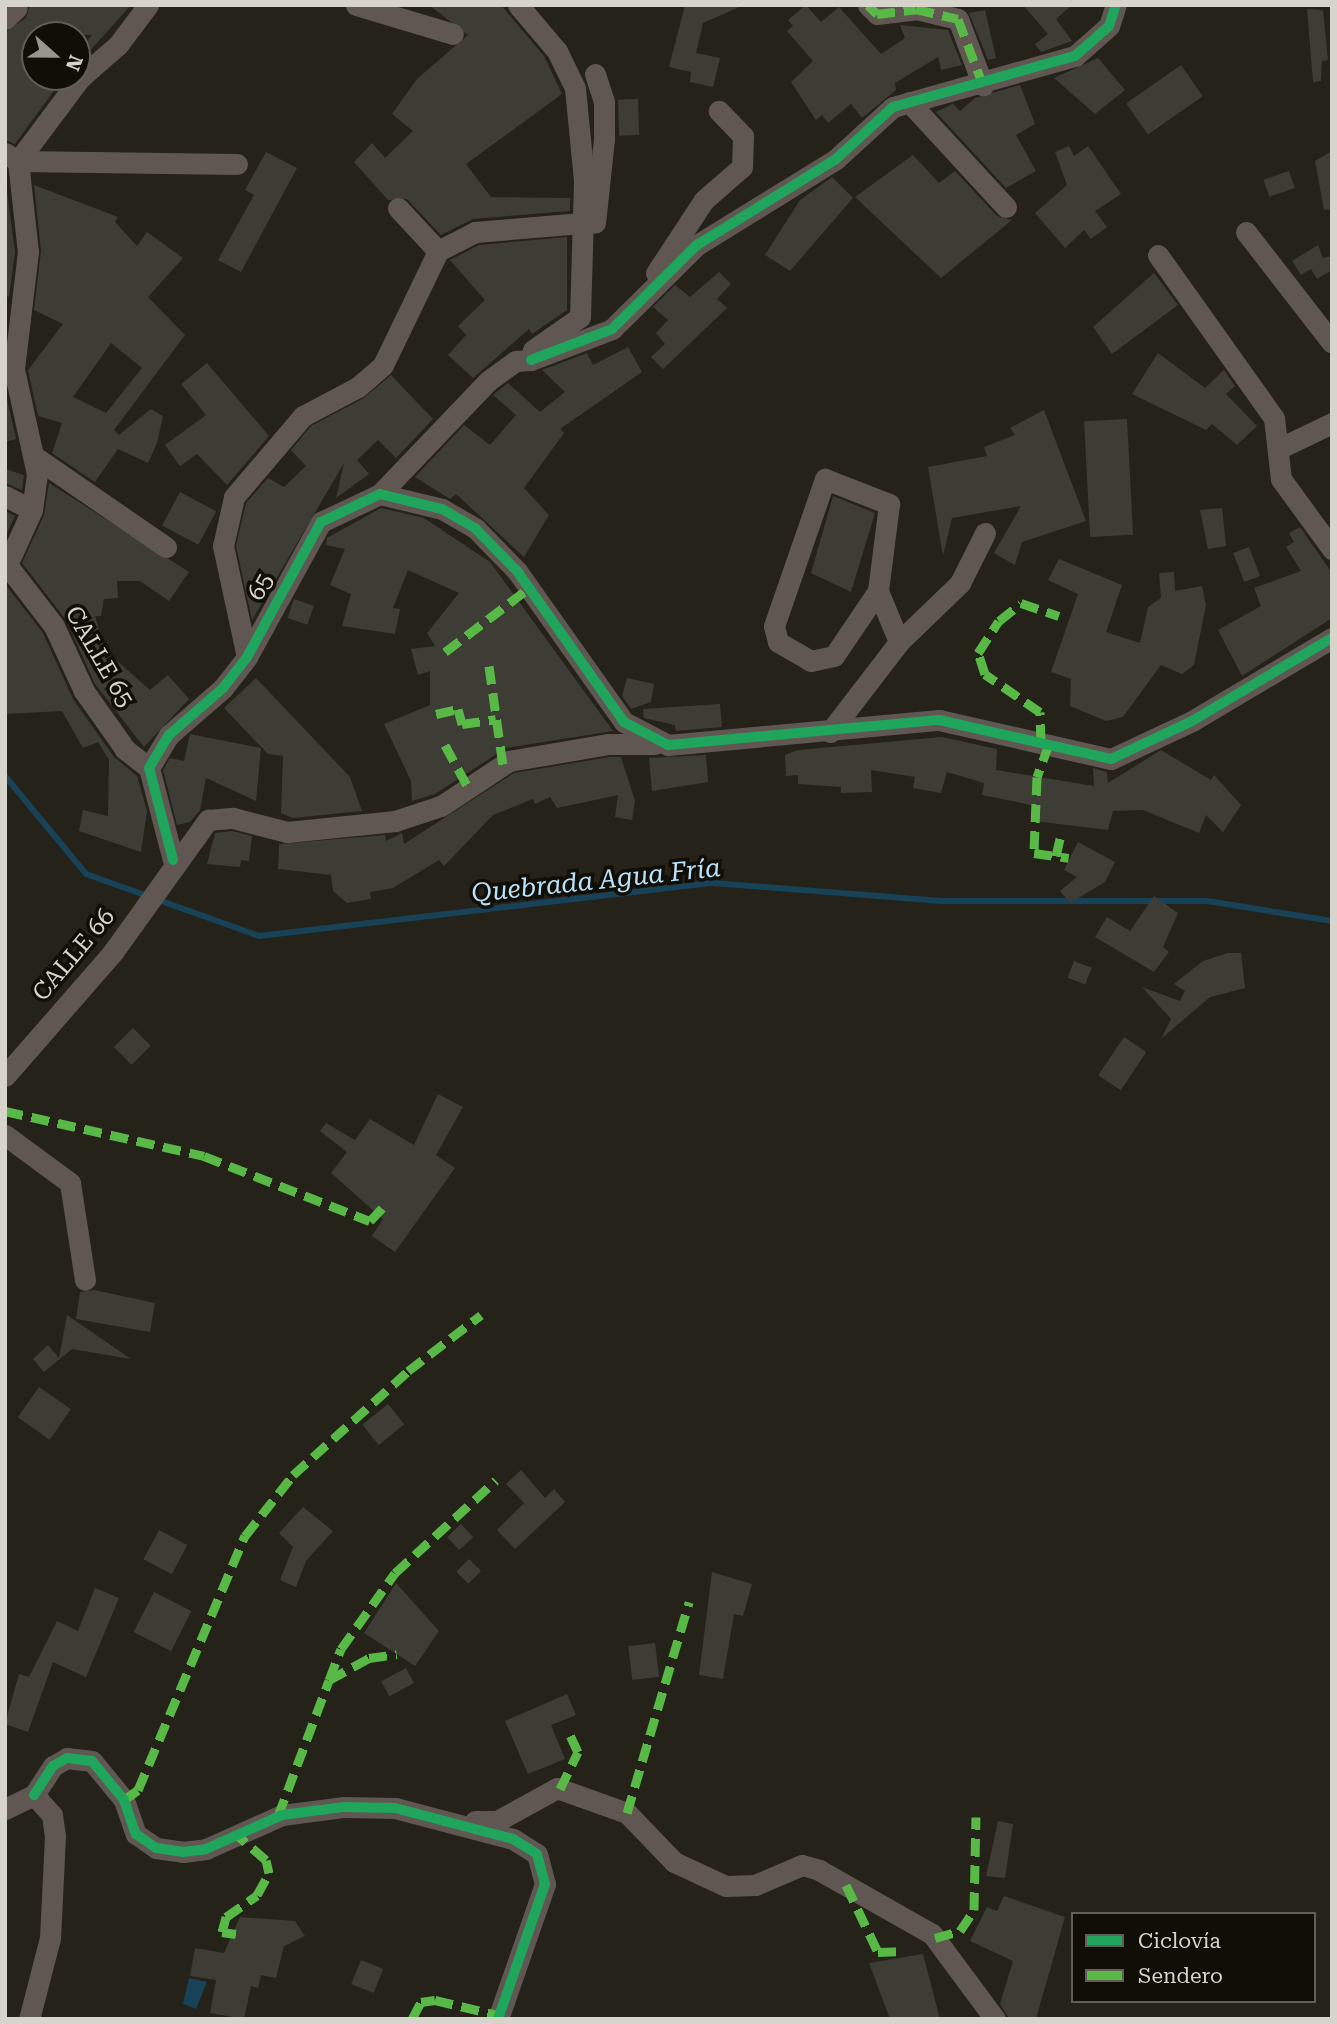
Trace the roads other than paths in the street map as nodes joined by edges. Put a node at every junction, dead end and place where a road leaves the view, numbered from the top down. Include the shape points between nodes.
1 (148, 5) edge
2 (356, 5) edge
3 (518, 5) edge
4 (868, 5) edge
5 (1116, 5) edge
6 (453, 34) dead end
7 (595, 74) dead end
8 (983, 85) junction
9 (909, 102) junction
10 (719, 111) dead end
11 (12, 157) edge
12 (237, 164) dead end
13 (1006, 207) dead end
14 (398, 208) dead end
15 (582, 223) junction
16 (1246, 232) dead end
17 (438, 251) junction
18 (1158, 255) dead end
19 (650, 292) junction
20 (580, 317) junction
21 (1332, 343) edge
22 (531, 360) junction
23 (1332, 423) edge
24 (1280, 448) junction
25 (35, 457) junction
26 (380, 494) junction
27 (5, 496) edge
28 (32, 510) junction
29 (985, 533) dead end
30 (166, 547) dead end
31 (1332, 549) edge
32 (878, 591) junction
33 (1332, 638) edge
34 (900, 642) junction
35 (247, 657) junction
36 (830, 732) junction
37 (668, 745) junction
38 (149, 768) junction
39 (173, 860) junction
40 (5, 1076) edge
41 (5, 1135) edge
42 (85, 1280) dead end
43 (34, 1795) junction
44 (5, 1809) edge
45 (459, 1821) junction
46 (29, 2019) edge
47 (498, 2019) edge
48 (995, 2019) edge

1 - 11 street via 118,45 80,78
2 - 6 street
3 - 15 street via 557,51 575,88
4 - 8 street via 877,14 916,9 958,19
5 - 8 street via 1109,26 1075,56
7 - 20 street via 604,102 604,139
8 - 9 street
9 - 13 street
9 - 19 street via 893,107 803,183 696,245
10 - 19 street via 743,136 742,167 704,200 658,265
11 - 12 street
11 - 25 street, CALLE 65 via 28,252 14,369
14 - 17 street
15 - 17 street via 475,232
15 - 20 street
16 - 21 street
17 - 35 street via 383,365 358,387 303,416 234,497 223,546
18 - 24 street via 1274,418
19 - 22 street via 612,328
20 - 22 street via 533,350
22 - 26 street via 516,361 488,381
23 - 24 street
24 - 31 street via 1281,479
25 - 28 street, CALLE 65
25 - 30 street
26 - 35 street, 65 via 321,522
26 - 37 street via 442,509 476,529 517,571 624,722
27 - 28 street
28 - 38 street, CALLE 65 via 7,565 54,626 84,691 125,749
29 - 34 street via 960,583
32 - 32 street via 889,504 825,479 774,626 778,642 811,661 834,656
32 - 34 street
33 - 36 street, CALLE 66 via 1192,721 1111,758 939,720
34 - 36 street
35 - 38 street, 65 via 169,735
36 - 37 street, CALLE 66
37 - 39 street, CALLE 66 via 608,744 509,761 451,800 395,821 288,832 233,818 208,820
38 - 39 street
39 - 40 street, CALLE 66 via 163,887 113,952
41 - 42 street via 70,1183
43 - 44 street
43 - 45 street via 53,1766 67,1758 92,1761 124,1800 136,1834 156,1848 183,1852 206,1849 282,1815 344,1807
43 - 46 street via 52,1815 55,1884
45 - 47 street via 513,1839 543,1863 542,1895
45 - 48 street via 497,1821 557,1788 627,1813 674,1862 726,1886 755,1885 802,1865 818,1870 932,1934

